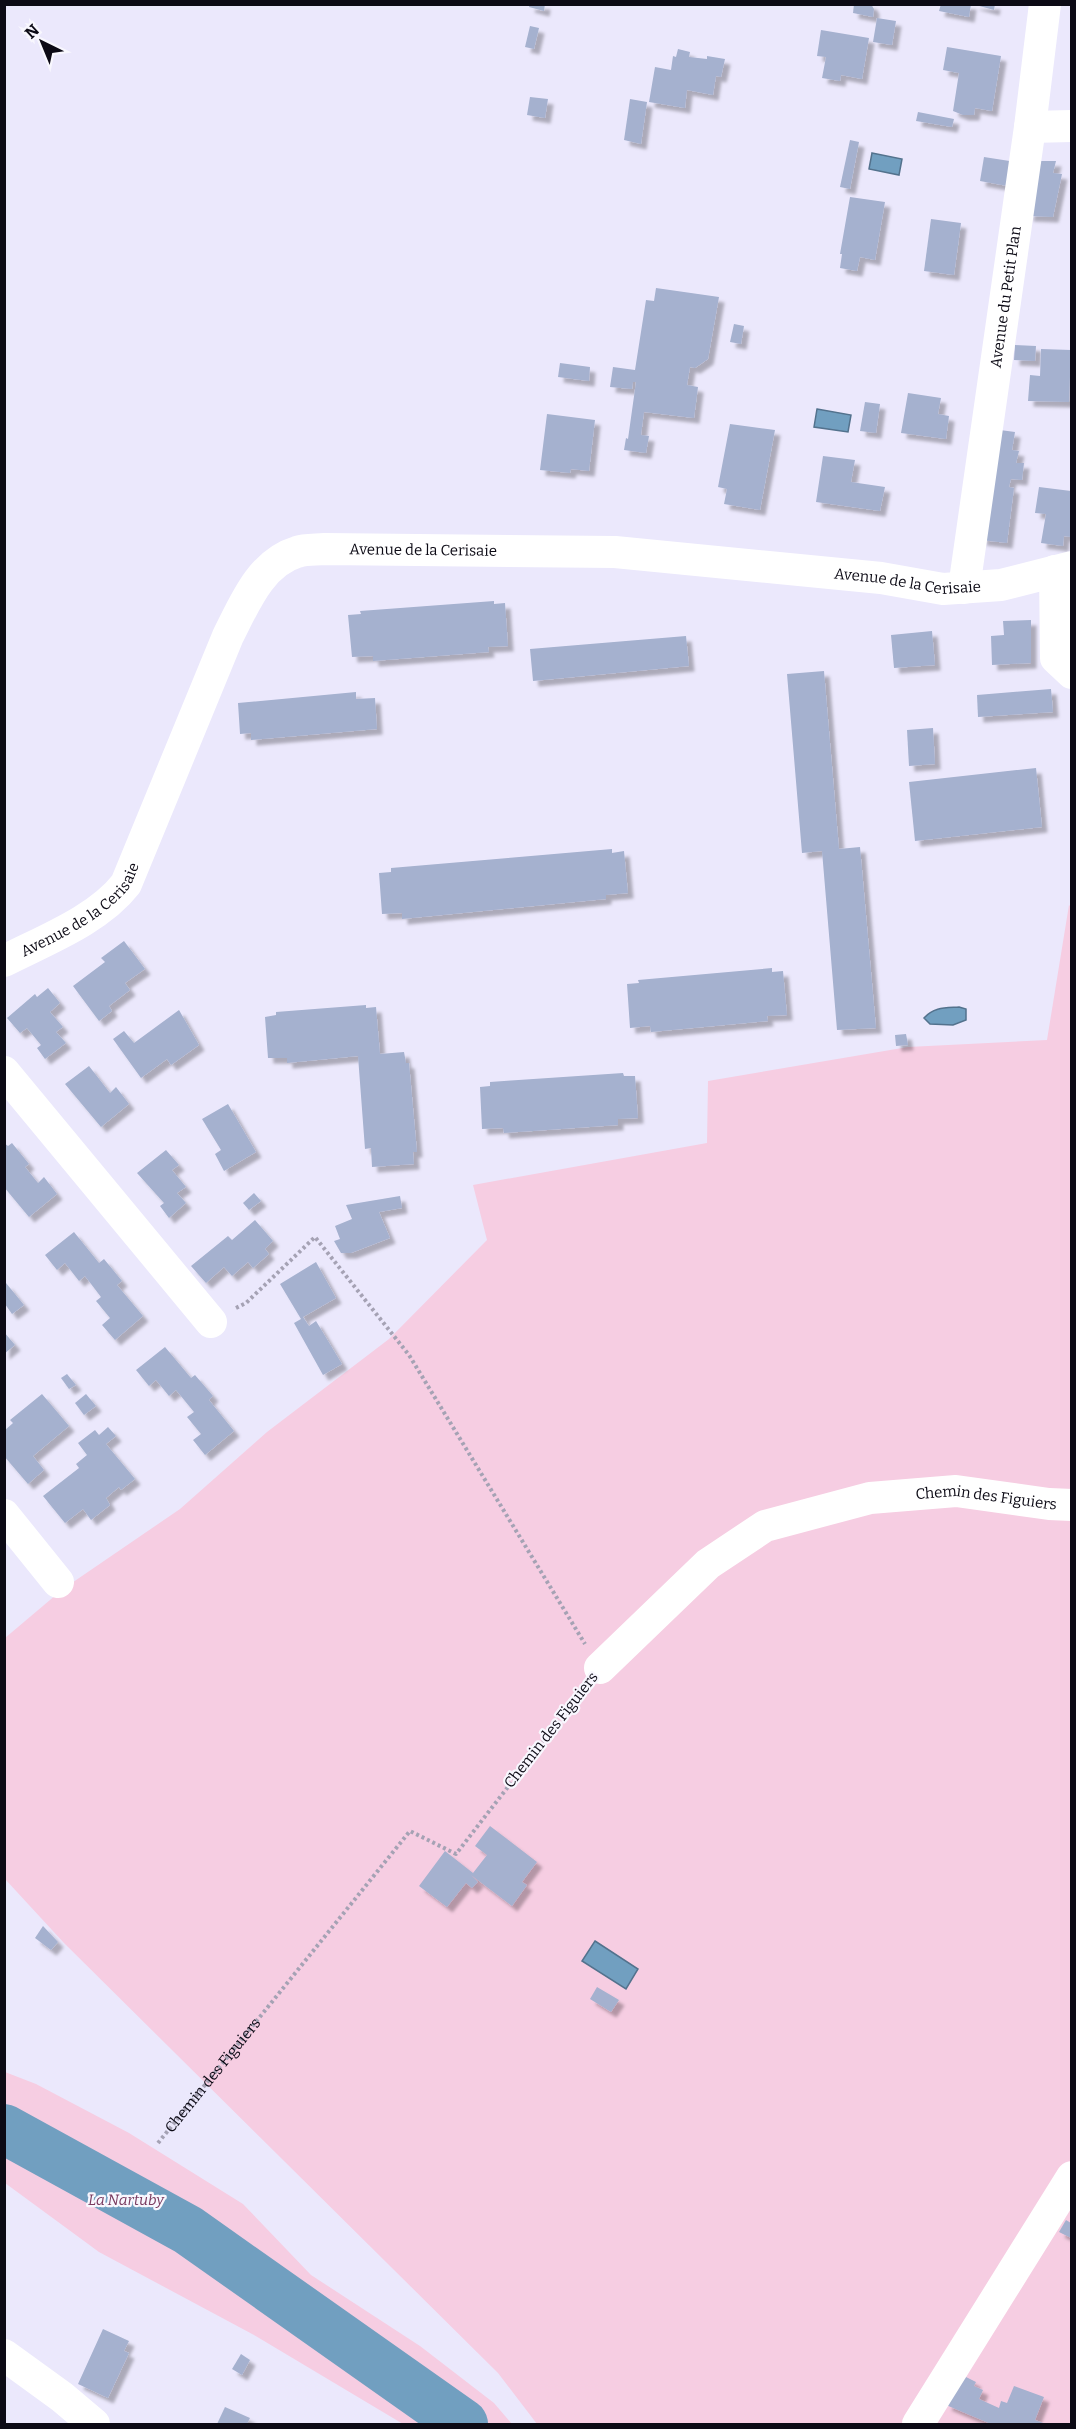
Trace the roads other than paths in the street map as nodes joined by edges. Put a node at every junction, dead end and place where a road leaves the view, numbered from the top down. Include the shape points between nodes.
1 (1045, 4) edge
2 (1071, 126) edge
3 (1030, 127) junction
4 (1063, 569) edge
5 (963, 588) junction
6 (1071, 673) edge
7 (4, 961) edge
8 (4, 1072) edge
9 (211, 1322) road end
10 (1071, 1505) edge
11 (4, 1515) edge
12 (58, 1582) dead end
13 (600, 1668) road end
14 (1071, 2177) edge
15 (4, 2355) edge
16 (94, 2424) edge
17 (918, 2424) edge

1 - 3 street, Avenue du Petit Plan
2 - 3 street
3 - 5 street, Avenue du Petit Plan
4 - 5 street, Avenue de la Cerisaie via 1001,585
4 - 6 street via 1056,658
5 - 7 street, Avenue de la Cerisaie via 943,589 881,578 615,552 298,552 279,560 248,597 228,636 126,884 96,912
8 - 9 street
10 - 13 street, Chemin des Figuiers via 956,1491 870,1498 765,1526 708,1564
11 - 12 street
14 - 17 street
15 - 16 street

